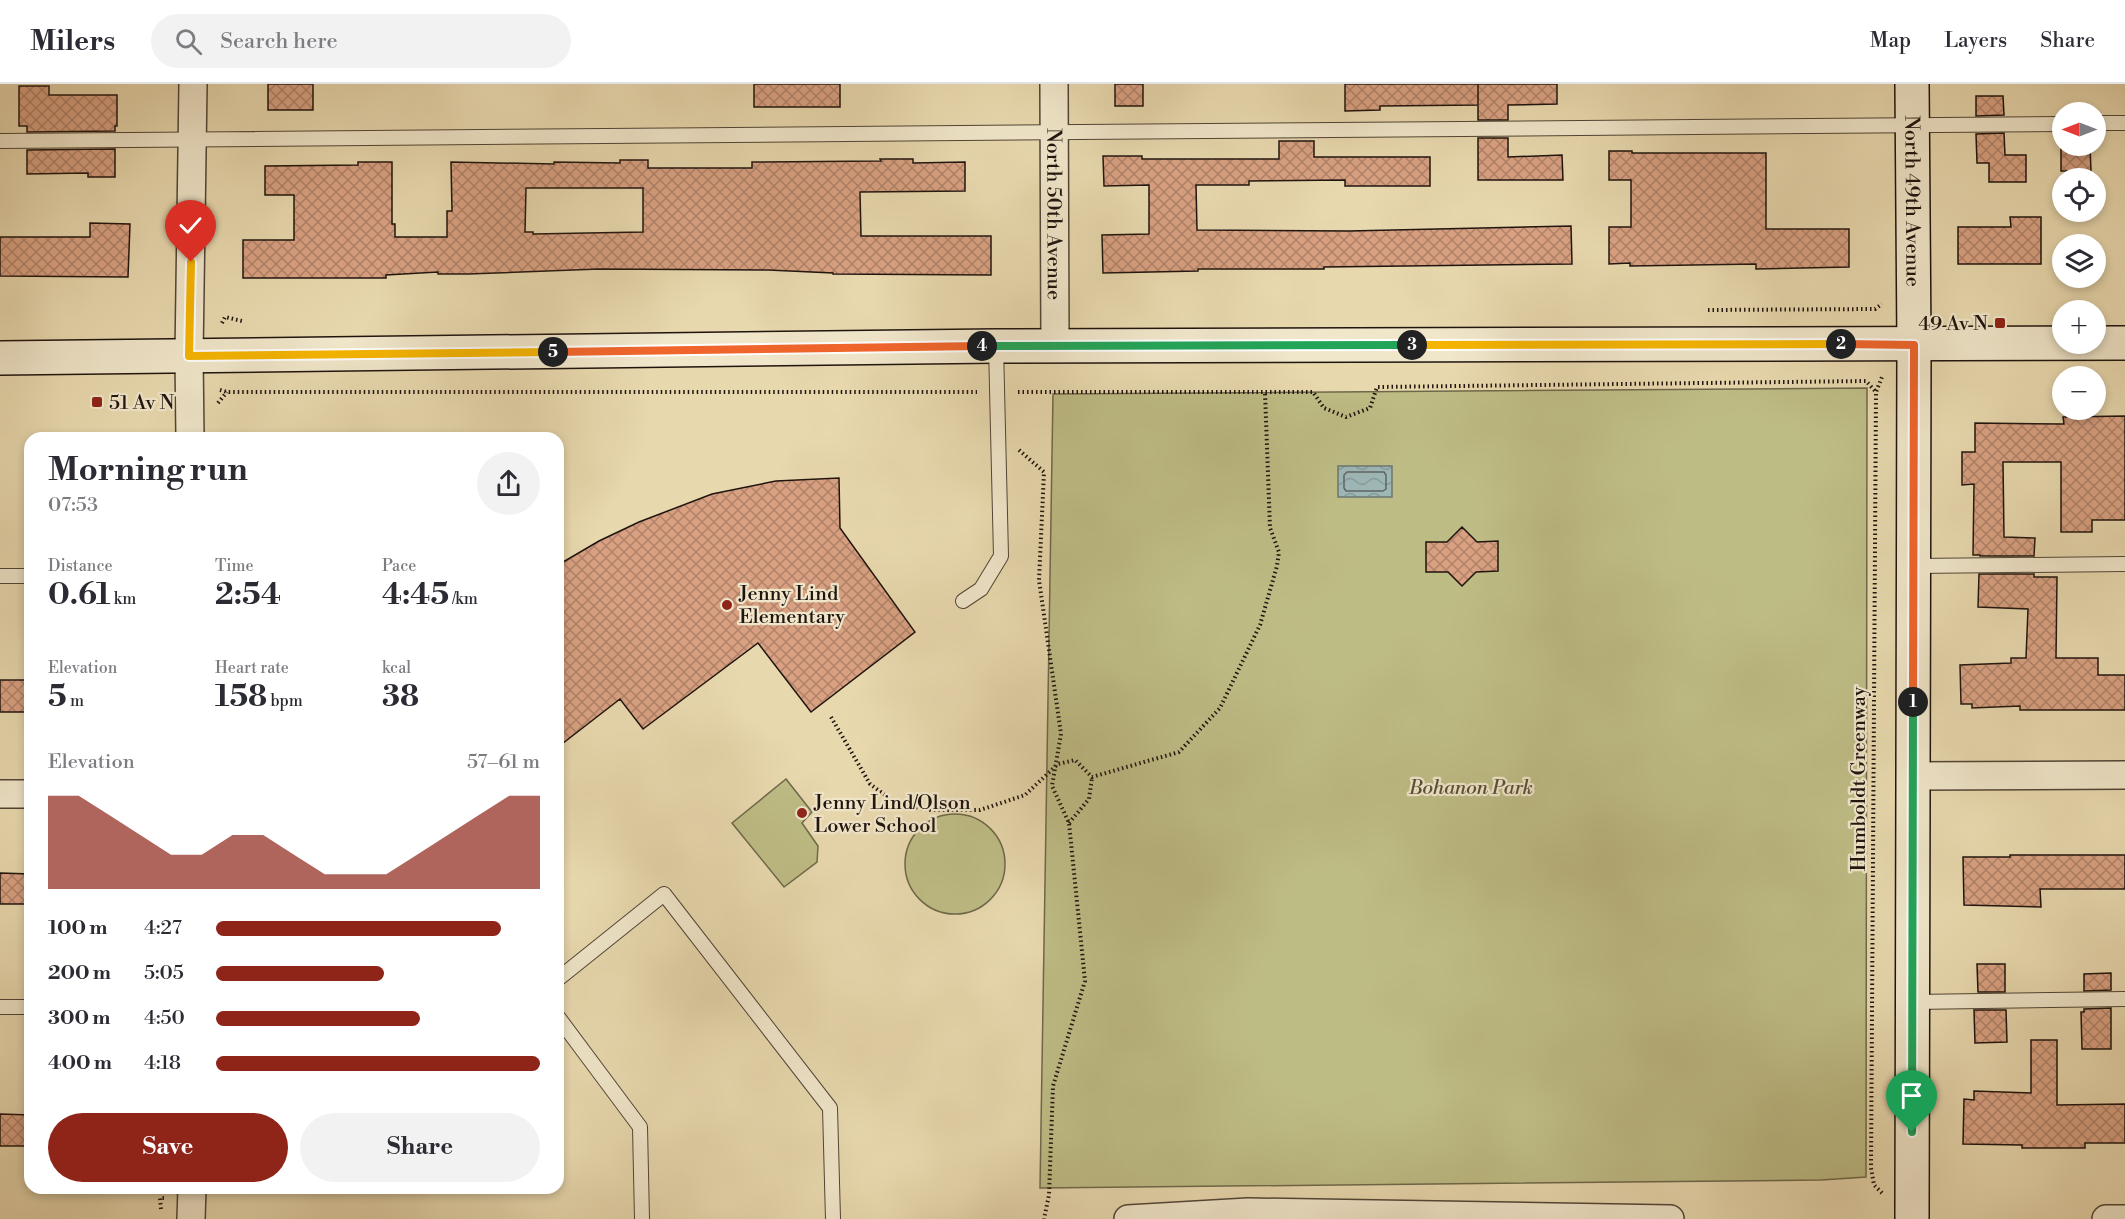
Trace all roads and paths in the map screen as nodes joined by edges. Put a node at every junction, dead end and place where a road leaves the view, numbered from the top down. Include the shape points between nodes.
1 (193, 84) edge
2 (1054, 84) edge
3 (1912, 84) edge
4 (2106, 123) edge
5 (2125, 123) edge
6 (2052, 124) edge
7 (1912, 126) junction
8 (1054, 131) junction
9 (193, 140) junction
10 (0, 141) edge
11 (2125, 343) edge
12 (1055, 345) junction
13 (1914, 345) junction
14 (996, 346) junction
15 (189, 356) junction
16 (0, 358) edge
17 (1884, 374) dead end
18 (220, 390) dead end
19 (996, 392) junction
20 (1265, 392) junction
21 (1876, 392) junction
22 (190, 432) edge
23 (1019, 449) dead end
24 (2125, 564) edge
25 (1914, 566) junction
26 (0, 576) edge
27 (24, 576) edge
28 (963, 601) dead end
29 (831, 717) dead end
30 (1058, 764) junction
31 (2125, 775) edge
32 (1913, 776) junction
33 (1092, 777) junction
34 (0, 794) edge
35 (24, 794) edge
36 (1069, 823) junction
37 (564, 974) edge
38 (2125, 999) edge
39 (1913, 1002) junction
40 (0, 1007) edge
41 (24, 1007) edge
42 (564, 1025) edge
43 (1874, 1185) dead end
44 (192, 1194) edge
45 (1248, 1215) edge
46 (191, 1219) edge
47 (642, 1219) edge
48 (833, 1219) edge
49 (1044, 1219) edge
50 (1128, 1219) edge
51 (1670, 1219) edge
52 (1912, 1219) edge
53 (2106, 1219) edge
54 (2125, 1219) edge

1 - 9 street
2 - 8 street, North 50th Avenue
3 - 7 street, North 49th Avenue
4 - 5 lane
6 - 7 lane
7 - 8 lane
7 - 13 street, North 49th Avenue
8 - 9 lane
8 - 12 street, North 50th Avenue
9 - 10 lane
9 - 15 street
11 - 13 street
12 - 13 street
12 - 14 street
13 - 25 street, North 49th Avenue
14 - 15 street
14 - 19 lane
15 - 16 street
15 - 22 street
17 - 21 path, Humboldt Greenway
18 - 19 path
19 - 20 path
19 - 28 lane via 1001,556 981,589
20 - 21 path via 1314,392 1323,408 1346,417 1370,408 1377,387 1866,381
20 - 33 path via 1270,528 1279,552 1260,625 1220,708 1179,752
21 - 43 path, Humboldt Greenway via 1871,1156
23 - 30 path via 1044,472 1040,580 1061,734
24 - 25 lane
25 - 32 street, North 49th Avenue
26 - 27 lane
29 - 30 path via 870,784 897,804 931,810 980,810 1025,795
30 - 33 path via 1075,760
30 - 36 path via 1052,786
31 - 32 street
32 - 39 street, North 49th Avenue
33 - 36 path via 1089,799
34 - 35 street
36 - 49 path via 1085,981 1053,1086 1049,1195
37 - 48 lane via 664,894 830,1108
38 - 39 lane
39 - 52 street, North 49th Avenue
40 - 41 lane
42 - 47 lane via 640,1127
44 - 46 street
45 - 50 street
45 - 51 street
53 - 54 street

